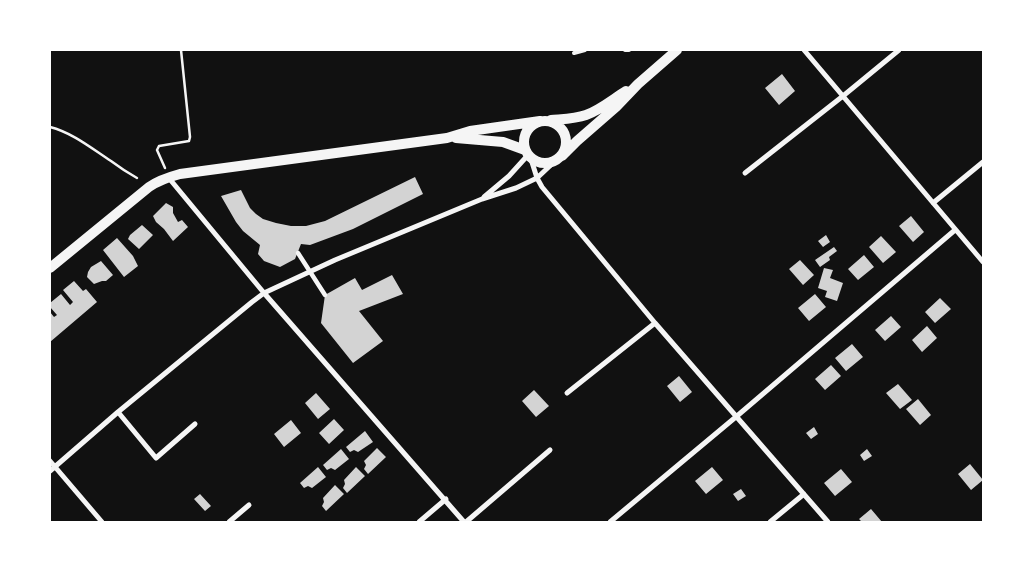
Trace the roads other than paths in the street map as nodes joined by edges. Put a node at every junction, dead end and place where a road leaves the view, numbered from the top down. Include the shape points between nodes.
1 (586, 50) edge
2 (804, 50) edge
3 (899, 50) edge
4 (672, 51) edge
5 (574, 53) dead end
6 (638, 84) junction
7 (843, 96) junction
8 (542, 121) junction
9 (447, 138) junction
10 (528, 154) junction
11 (558, 159) junction
12 (983, 162) edge
13 (745, 172) dead end
14 (168, 177) junction
15 (536, 178) junction
16 (482, 199) junction
17 (933, 203) junction
18 (955, 230) junction
19 (298, 253) dead end
20 (983, 262) edge
21 (50, 268) edge
22 (264, 294) junction
23 (325, 295) dead end
24 (655, 322) junction
25 (567, 393) dead end
26 (118, 412) junction
27 (737, 416) junction
28 (195, 424) dead end
29 (550, 450) dead end
30 (50, 460) edge
31 (55, 467) junction
32 (50, 471) edge
33 (804, 494) junction
34 (446, 499) junction
35 (249, 505) dead end
36 (102, 522) edge
37 (229, 522) edge
38 (418, 522) edge
39 (465, 522) edge
40 (610, 522) edge
41 (770, 522) edge
42 (828, 522) edge

1 - 5 lane
2 - 7 street
3 - 7 street
4 - 6 main road
6 - 8 main road via 586,115
6 - 11 main road
7 - 13 street
7 - 17 street
8 - 9 main road via 470,131
8 - 10 main road via 525,134
8 - 11 main road via 557,124 565,133 567,145
9 - 10 main road via 503,142
9 - 14 main road
10 - 11 main road via 536,162
10 - 15 street
10 - 16 street
11 - 15 street
12 - 17 street
14 - 21 main road via 137,196
14 - 22 street
15 - 16 street
15 - 24 street
16 - 22 street via 335,260
17 - 18 street
18 - 20 street
18 - 27 street
19 - 23 street
22 - 26 street
22 - 34 street
24 - 25 street
24 - 27 street
26 - 28 street via 156,458
26 - 31 street
27 - 33 street
27 - 40 street
29 - 39 street
30 - 31 street
31 - 32 street
31 - 36 street
33 - 41 street
33 - 42 street
34 - 38 street
34 - 39 street
35 - 37 street

